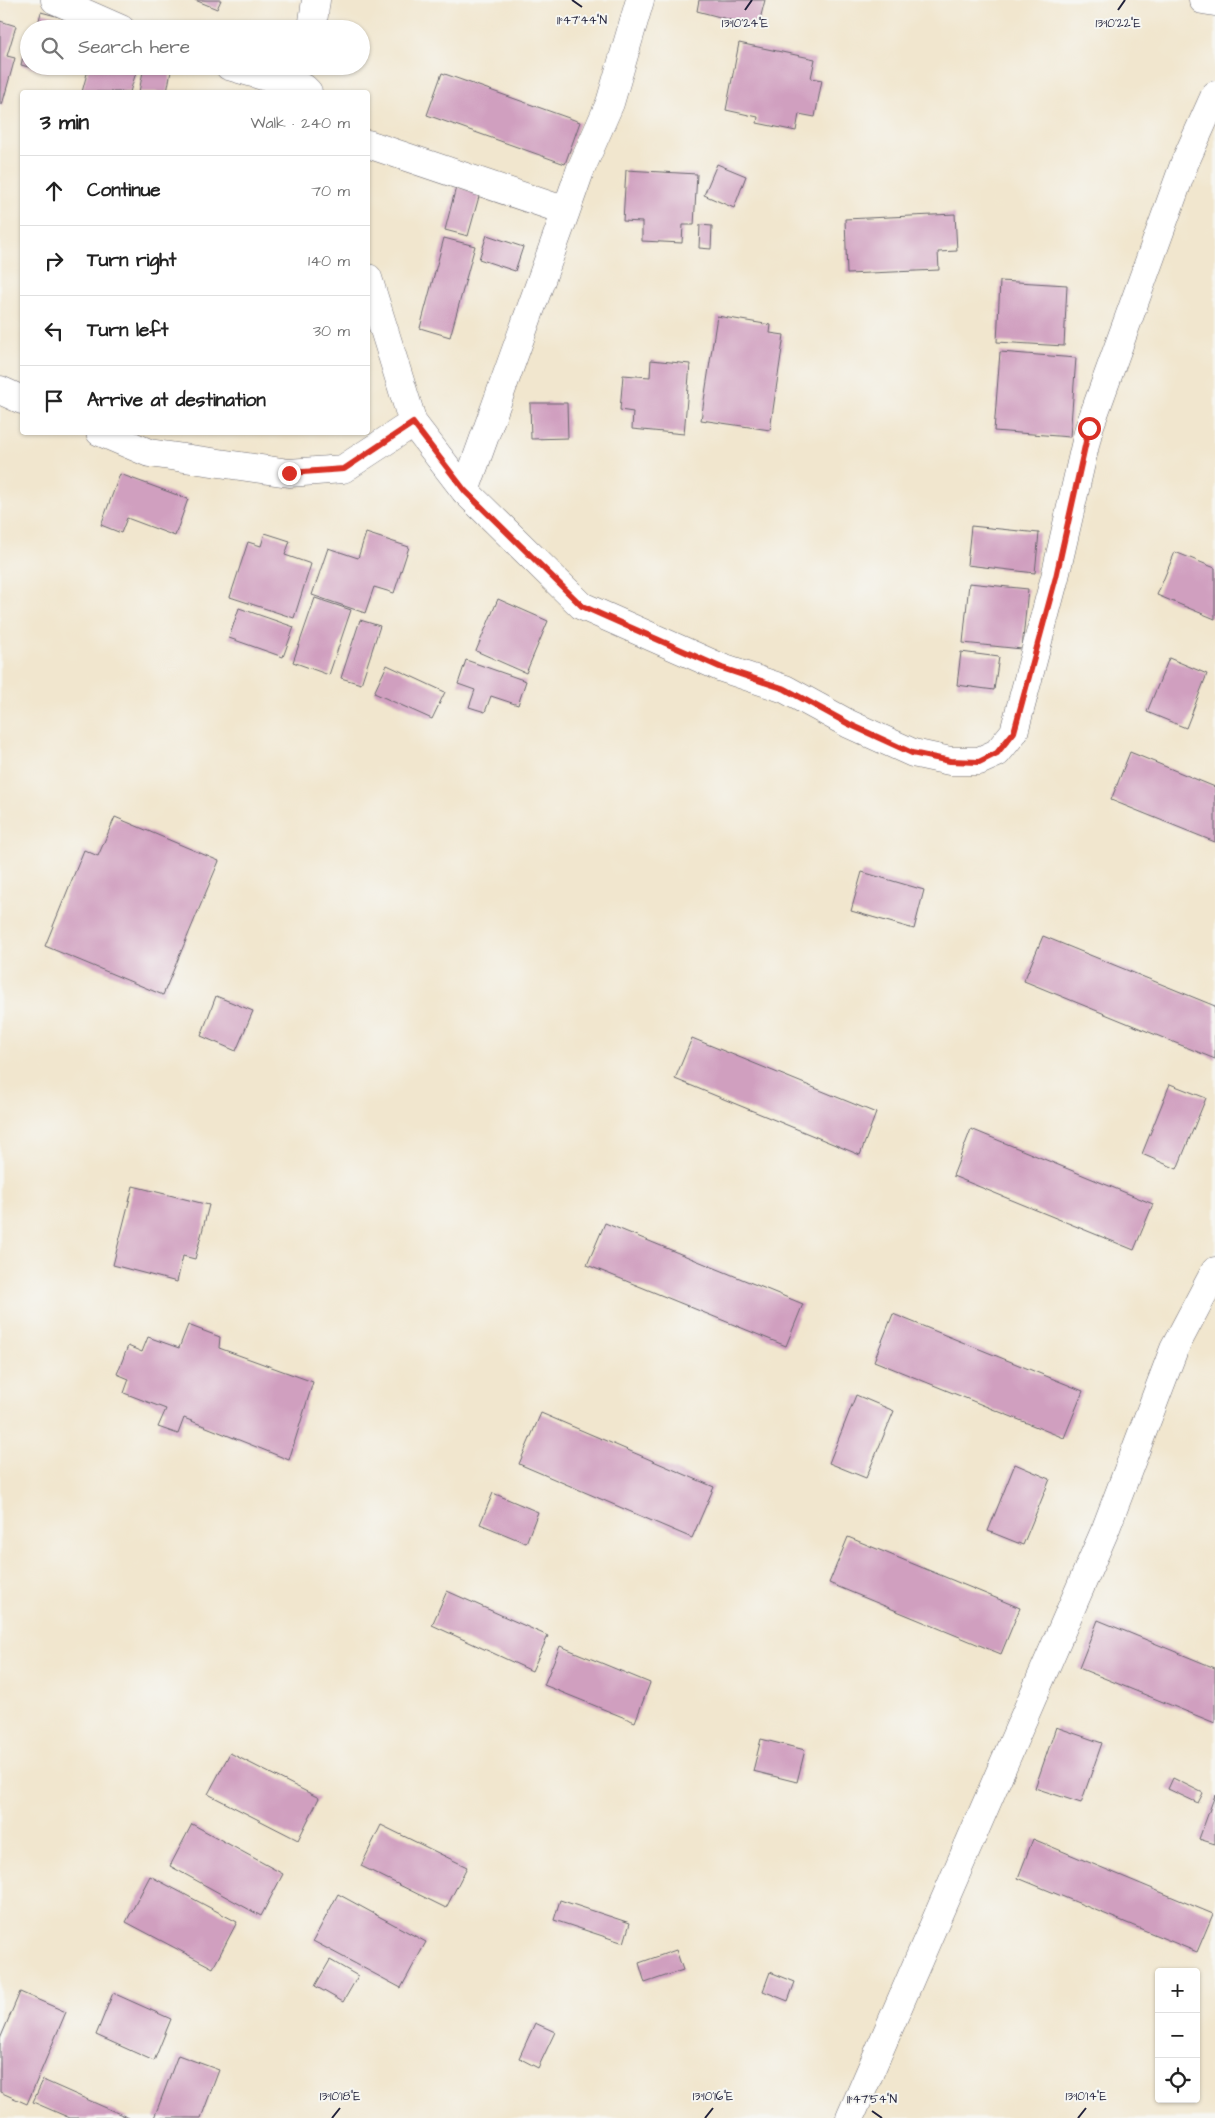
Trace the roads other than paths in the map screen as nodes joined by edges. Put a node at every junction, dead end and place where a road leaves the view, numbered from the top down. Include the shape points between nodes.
1 (55, 0) edge
2 (316, 0) edge
3 (640, 0) edge
4 (1203, 0) edge
5 (1215, 2) edge
6 (101, 20) edge
7 (313, 20) edge
8 (272, 75) edge
9 (306, 82) edge
10 (1215, 95) edge
11 (370, 145) edge
12 (566, 211) junction
13 (370, 284) edge
14 (0, 390) edge
15 (20, 399) edge
16 (413, 423) junction
17 (107, 435) edge
18 (465, 491) junction
19 (1215, 1271) edge
20 (850, 2118) edge

1 - 6 street
2 - 7 street
3 - 12 street via 610,103
4 - 5 street
8 - 9 street
10 - 18 street via 1185,162 1089,428 1056,577 1014,732 997,753 979,762 950,761 912,753 785,689 722,668 582,606
11 - 12 street
12 - 18 street
13 - 16 street
14 - 15 street
16 - 17 street via 344,469 289,473 148,453
16 - 18 street
19 - 20 street via 1174,1349 1106,1528

